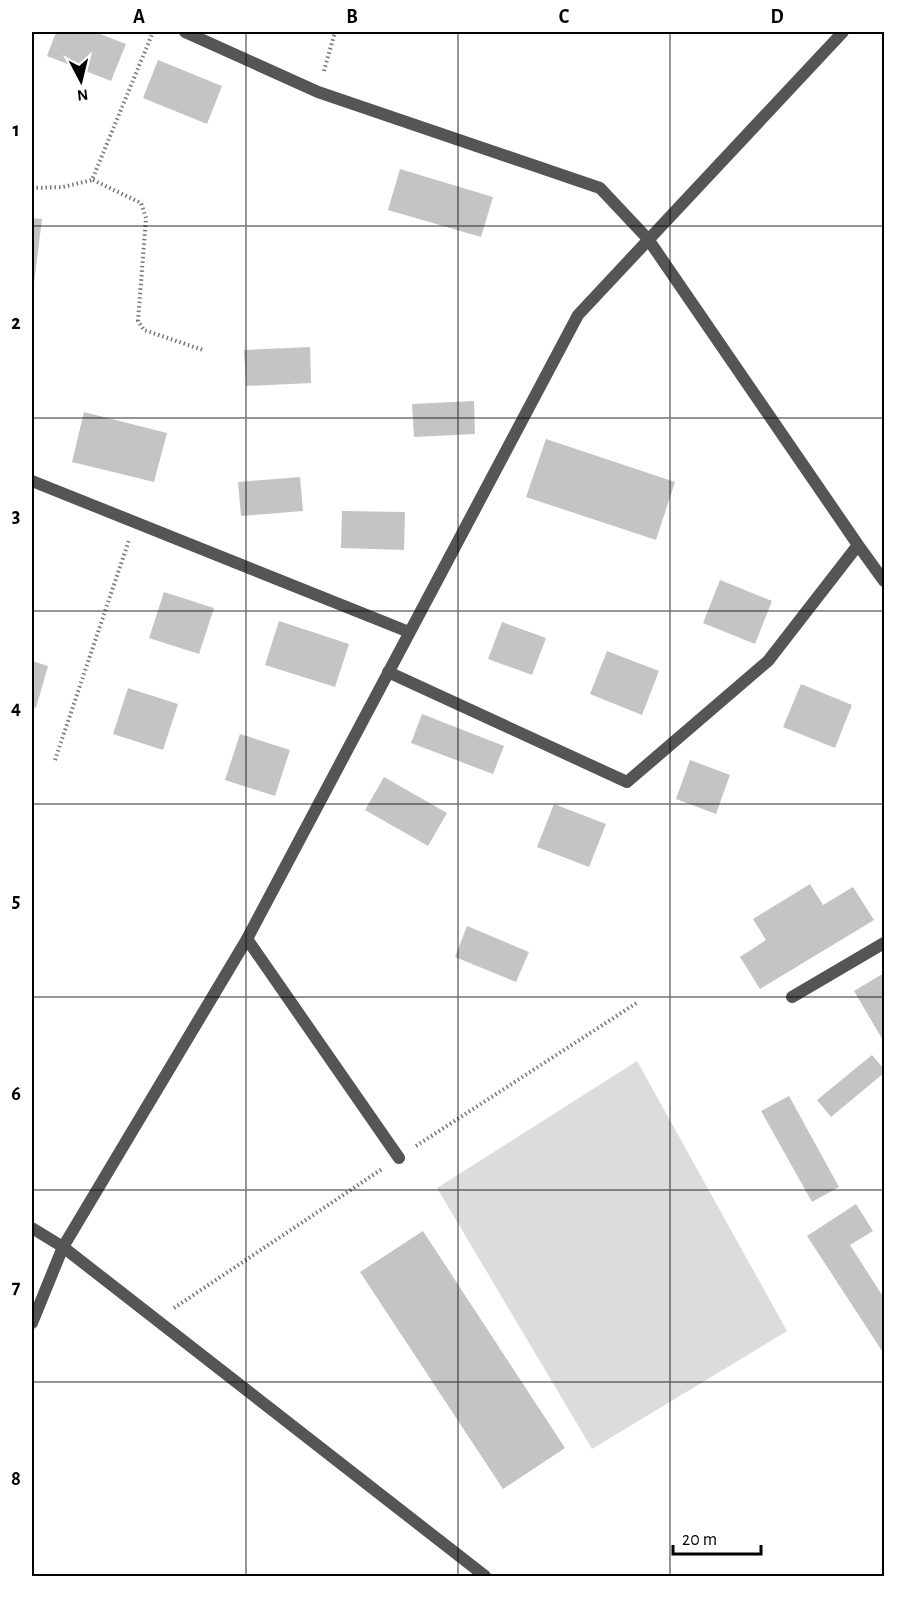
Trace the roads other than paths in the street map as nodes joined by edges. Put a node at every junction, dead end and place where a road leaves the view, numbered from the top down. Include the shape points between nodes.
1 (185, 32) edge
2 (843, 32) edge
3 (648, 239) junction
4 (32, 481) edge
5 (858, 545) junction
6 (885, 581) edge
7 (409, 632) junction
8 (388, 672) junction
9 (247, 939) junction
10 (885, 943) edge
11 (792, 997) dead end
12 (399, 1158) dead end
13 (32, 1228) edge
14 (63, 1247) junction
15 (32, 1323) edge
16 (485, 1576) edge

1 - 3 street via 318,92 600,188
2 - 3 street
3 - 5 street
3 - 7 street via 578,315
4 - 7 street
5 - 6 street
5 - 8 street via 768,661 627,782
7 - 8 street
8 - 9 street
9 - 12 street
9 - 14 street
10 - 11 street
13 - 14 street
14 - 15 street
14 - 16 street

